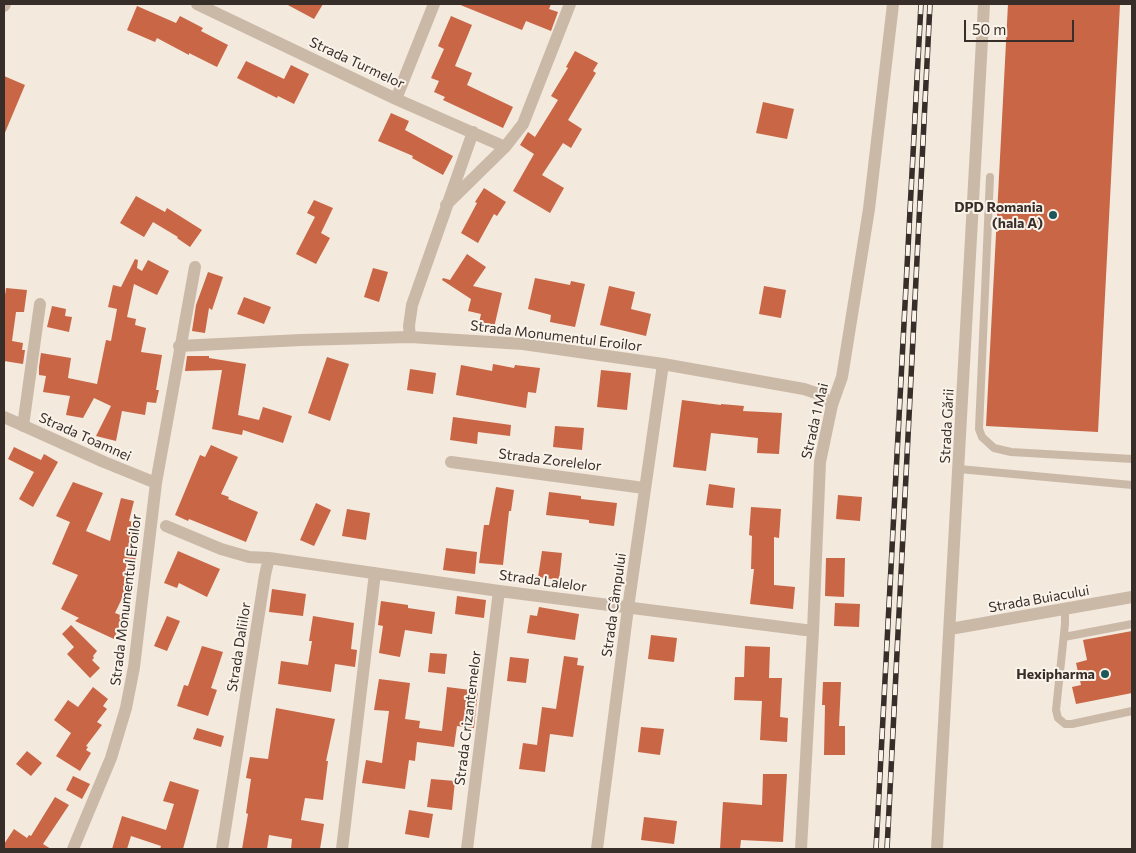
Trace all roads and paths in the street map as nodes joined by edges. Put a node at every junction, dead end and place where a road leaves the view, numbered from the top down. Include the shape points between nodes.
1 (197, 4) edge
2 (434, 4) edge
3 (570, 4) edge
4 (893, 4) edge
5 (984, 4) edge
6 (396, 99) junction
7 (473, 132) junction
8 (505, 147) junction
9 (990, 177) dead end
10 (446, 205) junction
11 (195, 267) dead end
12 (40, 304) dead end
13 (410, 337) junction
14 (179, 346) junction
15 (663, 364) junction
16 (832, 404) junction
17 (4, 417) edge
18 (23, 426) junction
19 (1132, 459) edge
20 (451, 462) dead end
21 (959, 469) junction
22 (156, 483) junction
23 (1132, 485) edge
24 (644, 488) junction
25 (166, 526) dead end
26 (269, 558) junction
27 (375, 573) junction
28 (499, 591) junction
29 (1132, 597) edge
30 (628, 608) junction
31 (1065, 610) junction
32 (1132, 624) edge
33 (950, 629) junction
34 (813, 631) junction
35 (1064, 637) junction
36 (1132, 711) edge
37 (72, 849) edge
38 (222, 849) edge
39 (342, 849) edge
40 (467, 849) edge
41 (597, 849) edge
42 (801, 849) edge
43 (937, 849) edge

1 - 6 street, Strada Turmelor
2 - 6 street
3 - 8 street via 523,124
4 - 16 street, Strada 1 Mai via 870,209 843,370
5 - 21 street, Strada Gării
6 - 7 street, Strada Turmelor
7 - 8 street, Strada Turmelor
7 - 10 street
8 - 10 street
9 - 19 lane via 979,429 982,437 994,448 1011,452
10 - 13 street via 412,305
11 - 14 street, Strada Monumentul Eroilor
12 - 18 street
13 - 14 street, Strada Monumentul Eroilor
13 - 15 street, Strada Monumentul Eroilor via 523,344
14 - 22 street, Strada Monumentul Eroilor
15 - 16 street, Strada Monumentul Eroilor via 804,389 819,394
15 - 24 street, Strada Câmpului
16 - 34 street, Strada 1 Mai via 820,462
17 - 18 street, Strada Toamnei
18 - 22 street, Strada Toamnei
20 - 24 street, Strada Zorelelor
21 - 23 lane
21 - 33 street, Strada Gării
22 - 37 street, Strada Monumentul Eroilor via 134,667 126,708 111,758
24 - 30 street, Strada Câmpului
25 - 26 street via 221,549 249,557
26 - 27 street, Strada Lalelor
26 - 38 street, Strada Daliilor
27 - 28 street, Strada Lalelor
27 - 39 street
28 - 30 street, Strada Lalelor
28 - 40 street, Strada Crizantemelor
29 - 31 street, Strada Buiacului
30 - 34 street, Strada Lalelor
30 - 41 street, Strada Câmpului
31 - 33 street, Strada Buiacului
31 - 35 lane
32 - 35 lane
33 - 43 street, Strada Gării
34 - 42 street, Strada 1 Mai
35 - 36 lane via 1056,710 1058,718 1065,724 1072,724

